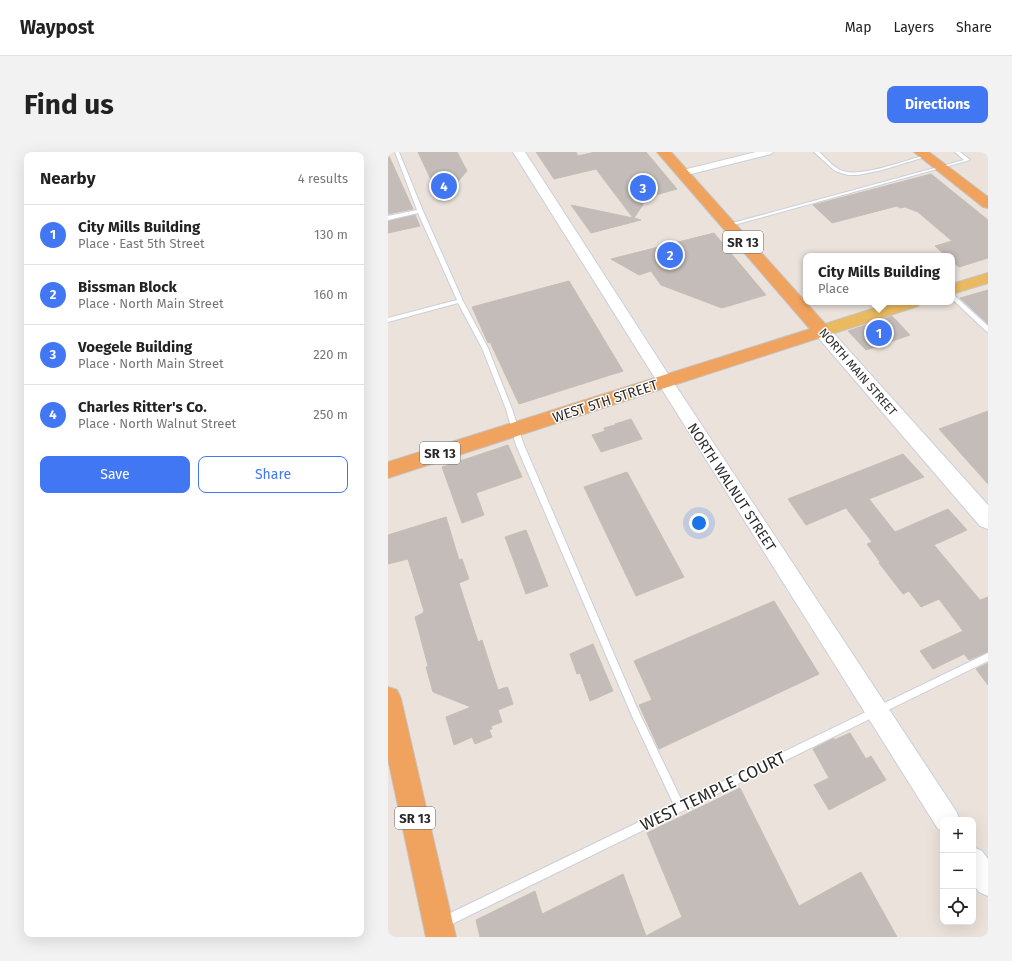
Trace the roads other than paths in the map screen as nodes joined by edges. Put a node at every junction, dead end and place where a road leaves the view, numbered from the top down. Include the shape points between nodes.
1 (397, 152) edge
2 (519, 152) edge
3 (664, 152) edge
4 (768, 152) edge
5 (816, 152) edge
6 (957, 152) edge
7 (924, 154) edge
8 (941, 168) junction
9 (682, 173) junction
10 (988, 204) edge
11 (420, 211) junction
12 (388, 218) edge
13 (728, 224) junction
14 (988, 278) edge
15 (955, 288) edge
16 (955, 299) edge
17 (460, 301) junction
18 (903, 305) edge
19 (388, 320) edge
20 (988, 330) edge
21 (822, 331) junction
22 (664, 382) junction
23 (515, 429) junction
24 (388, 470) edge
25 (988, 520) edge
26 (988, 657) edge
27 (388, 699) edge
28 (876, 710) junction
29 (680, 807) junction
30 (945, 817) edge
31 (976, 865) edge
32 (988, 883) edge
33 (440, 931) edge

1 - 11 lane
2 - 22 street, NORTH WALNUT STREET
3 - 9 highway, NORTH MAIN STREET / SR 13
4 - 9 street
5 - 7 lane via 846,174 858,174
6 - 8 lane via 968,160
7 - 8 highway
8 - 10 highway
8 - 13 lane
9 - 13 highway, NORTH MAIN STREET / SR 13
11 - 12 lane
11 - 17 lane
13 - 21 highway, NORTH MAIN STREET / SR 13
14 - 15 main road
16 - 20 lane
17 - 19 lane
17 - 23 lane via 485,348
18 - 21 main road
21 - 22 highway, WEST 5TH STREET / SR 13
21 - 25 main road, NORTH MAIN STREET
22 - 23 highway, WEST 5TH STREET / SR 13
22 - 28 street, NORTH WALNUT STREET
23 - 24 highway, WEST 5TH STREET / SR 13
23 - 29 lane via 635,713
26 - 28 lane, WEST TEMPLE COURT
27 - 33 highway, SR 13
28 - 29 lane, WEST TEMPLE COURT
28 - 30 street, NORTH WALNUT STREET
29 - 33 lane, WEST TEMPLE COURT
31 - 32 street

